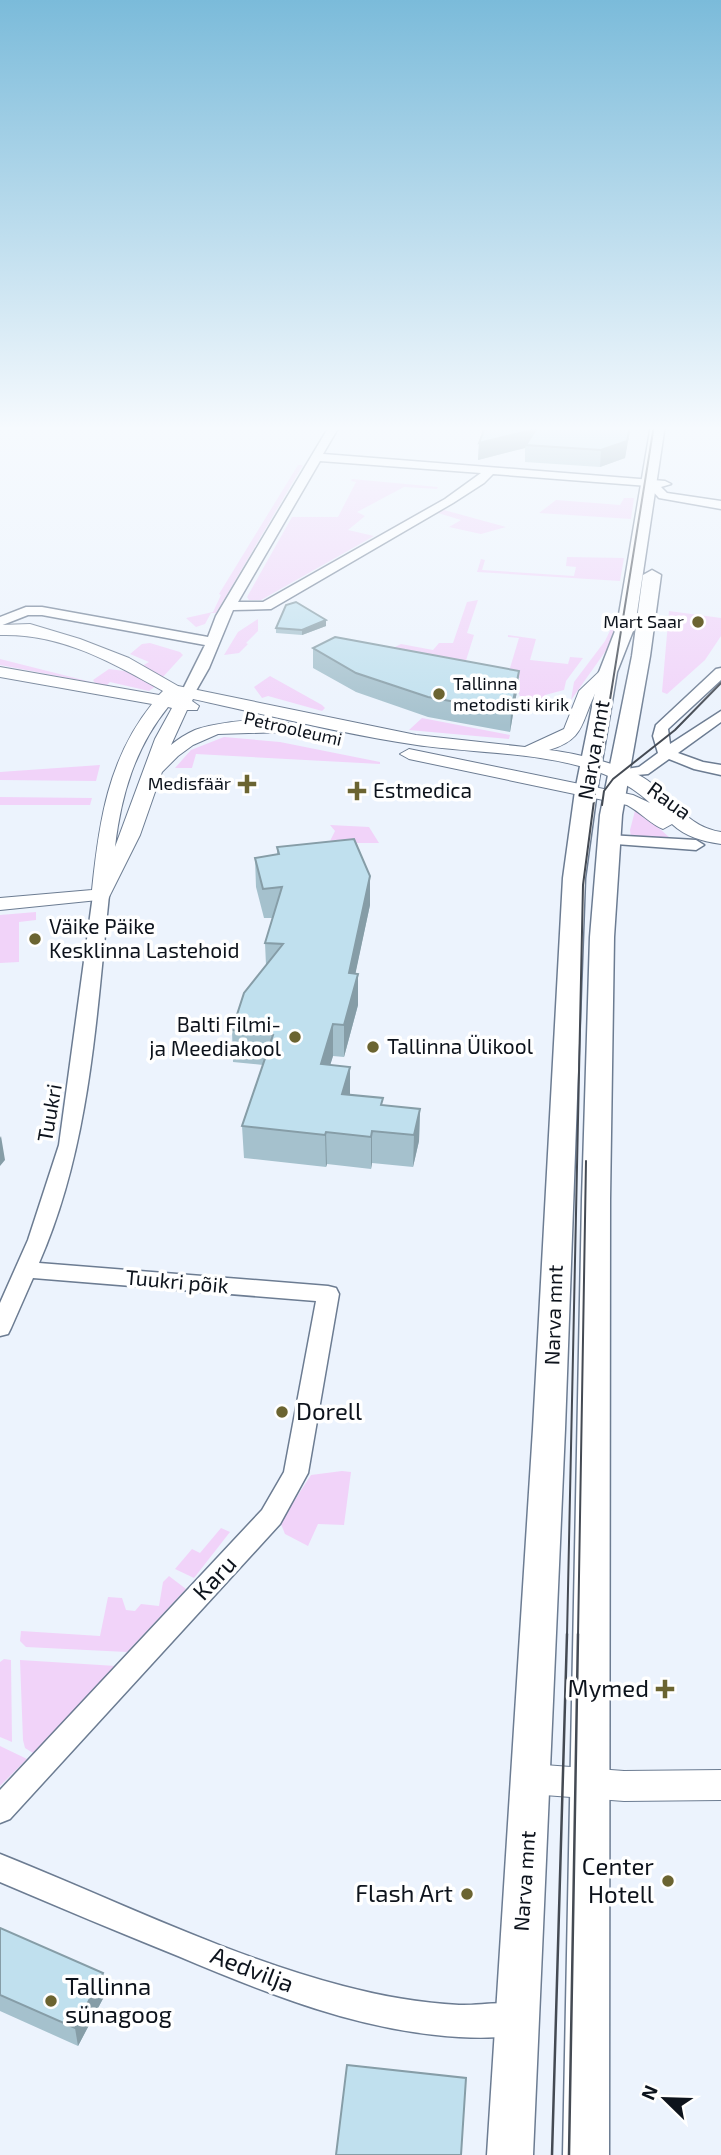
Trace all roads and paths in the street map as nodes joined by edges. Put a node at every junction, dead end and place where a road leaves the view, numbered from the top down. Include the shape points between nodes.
1 (275, 526) edge
2 (406, 526) edge
3 (651, 526) edge
4 (656, 526) edge
5 (229, 606) junction
6 (0, 622) edge
7 (0, 630) edge
8 (212, 642) junction
9 (608, 672) junction
10 (721, 672) edge
11 (0, 673) edge
12 (97, 691) junction
13 (176, 697) junction
14 (721, 715) edge
15 (145, 725) junction
16 (285, 727) junction
17 (625, 736) junction
18 (519, 750) junction
19 (666, 753) junction
20 (460, 763) junction
21 (721, 771) edge
22 (153, 773) junction
23 (602, 781) junction
24 (721, 838) edge
25 (608, 840) junction
26 (696, 845) junction
27 (721, 849) edge
28 (102, 895) junction
29 (0, 904) edge
30 (26, 1270) junction
31 (328, 1294) joint
32 (0, 1328) edge
33 (531, 1779) junction
34 (590, 1784) junction
35 (721, 1785) edge
36 (0, 1810) edge
37 (0, 1868) edge
38 (516, 2019) junction
39 (510, 2155) edge
40 (586, 2155) edge

1 - 5 street, Tuukri
2 - 5 street via 266,606
3 - 9 main road, Narva mnt via 626,626
4 - 17 main road, Narva mnt via 641,656
5 - 8 street, Tuukri
6 - 8 street via 26,611 42,611
7 - 13 street via 30,629 74,642 123,661
8 - 13 street, Tuukri
9 - 18 street via 587,691 570,733 550,744
9 - 23 main road, Narva mnt
10 - 19 street via 661,728
11 - 12 street, Petrooleumi
12 - 13 street, Petrooleumi
12 - 15 street
13 - 15 street, Tuukri
13 - 16 street, Petrooleumi
13 - 18 street, Petrooleumi via 394,736
13 - 22 street, Tuukri
14 - 19 street
15 - 28 street, Tuukri via 115,785
16 - 20 street, Petrooleumi
16 - 22 street via 233,726 200,733 172,751
17 - 23 main road, Narva mnt
17 - 23 street via 601,759
18 - 23 street, Petrooleumi via 565,756
19 - 21 street
19 - 23 street via 643,771
20 - 23 street, Petrooleumi
20 - 23 street via 564,767
22 - 28 street, Tuukri via 131,835
23 - 24 street, Raua via 646,787 690,829
23 - 25 main road, Narva mnt
23 - 26 street, Raua via 643,806 676,836
23 - 33 main road, Narva mnt via 574,878
25 - 26 street
25 - 34 main road, Narva mnt via 596,1199
26 - 27 street
28 - 29 street
28 - 30 street, Tuukri via 69,1145
30 - 31 street, Tuukri põik
30 - 32 street, Tuukri
31 - 36 street, Karu via 296,1473 271,1517
33 - 34 street
33 - 38 main road, Narva mnt
34 - 35 street
34 - 40 main road, Narva mnt
37 - 38 street, Aedvilja via 296,1988 413,2017 485,2022
38 - 39 main road, Narva mnt

